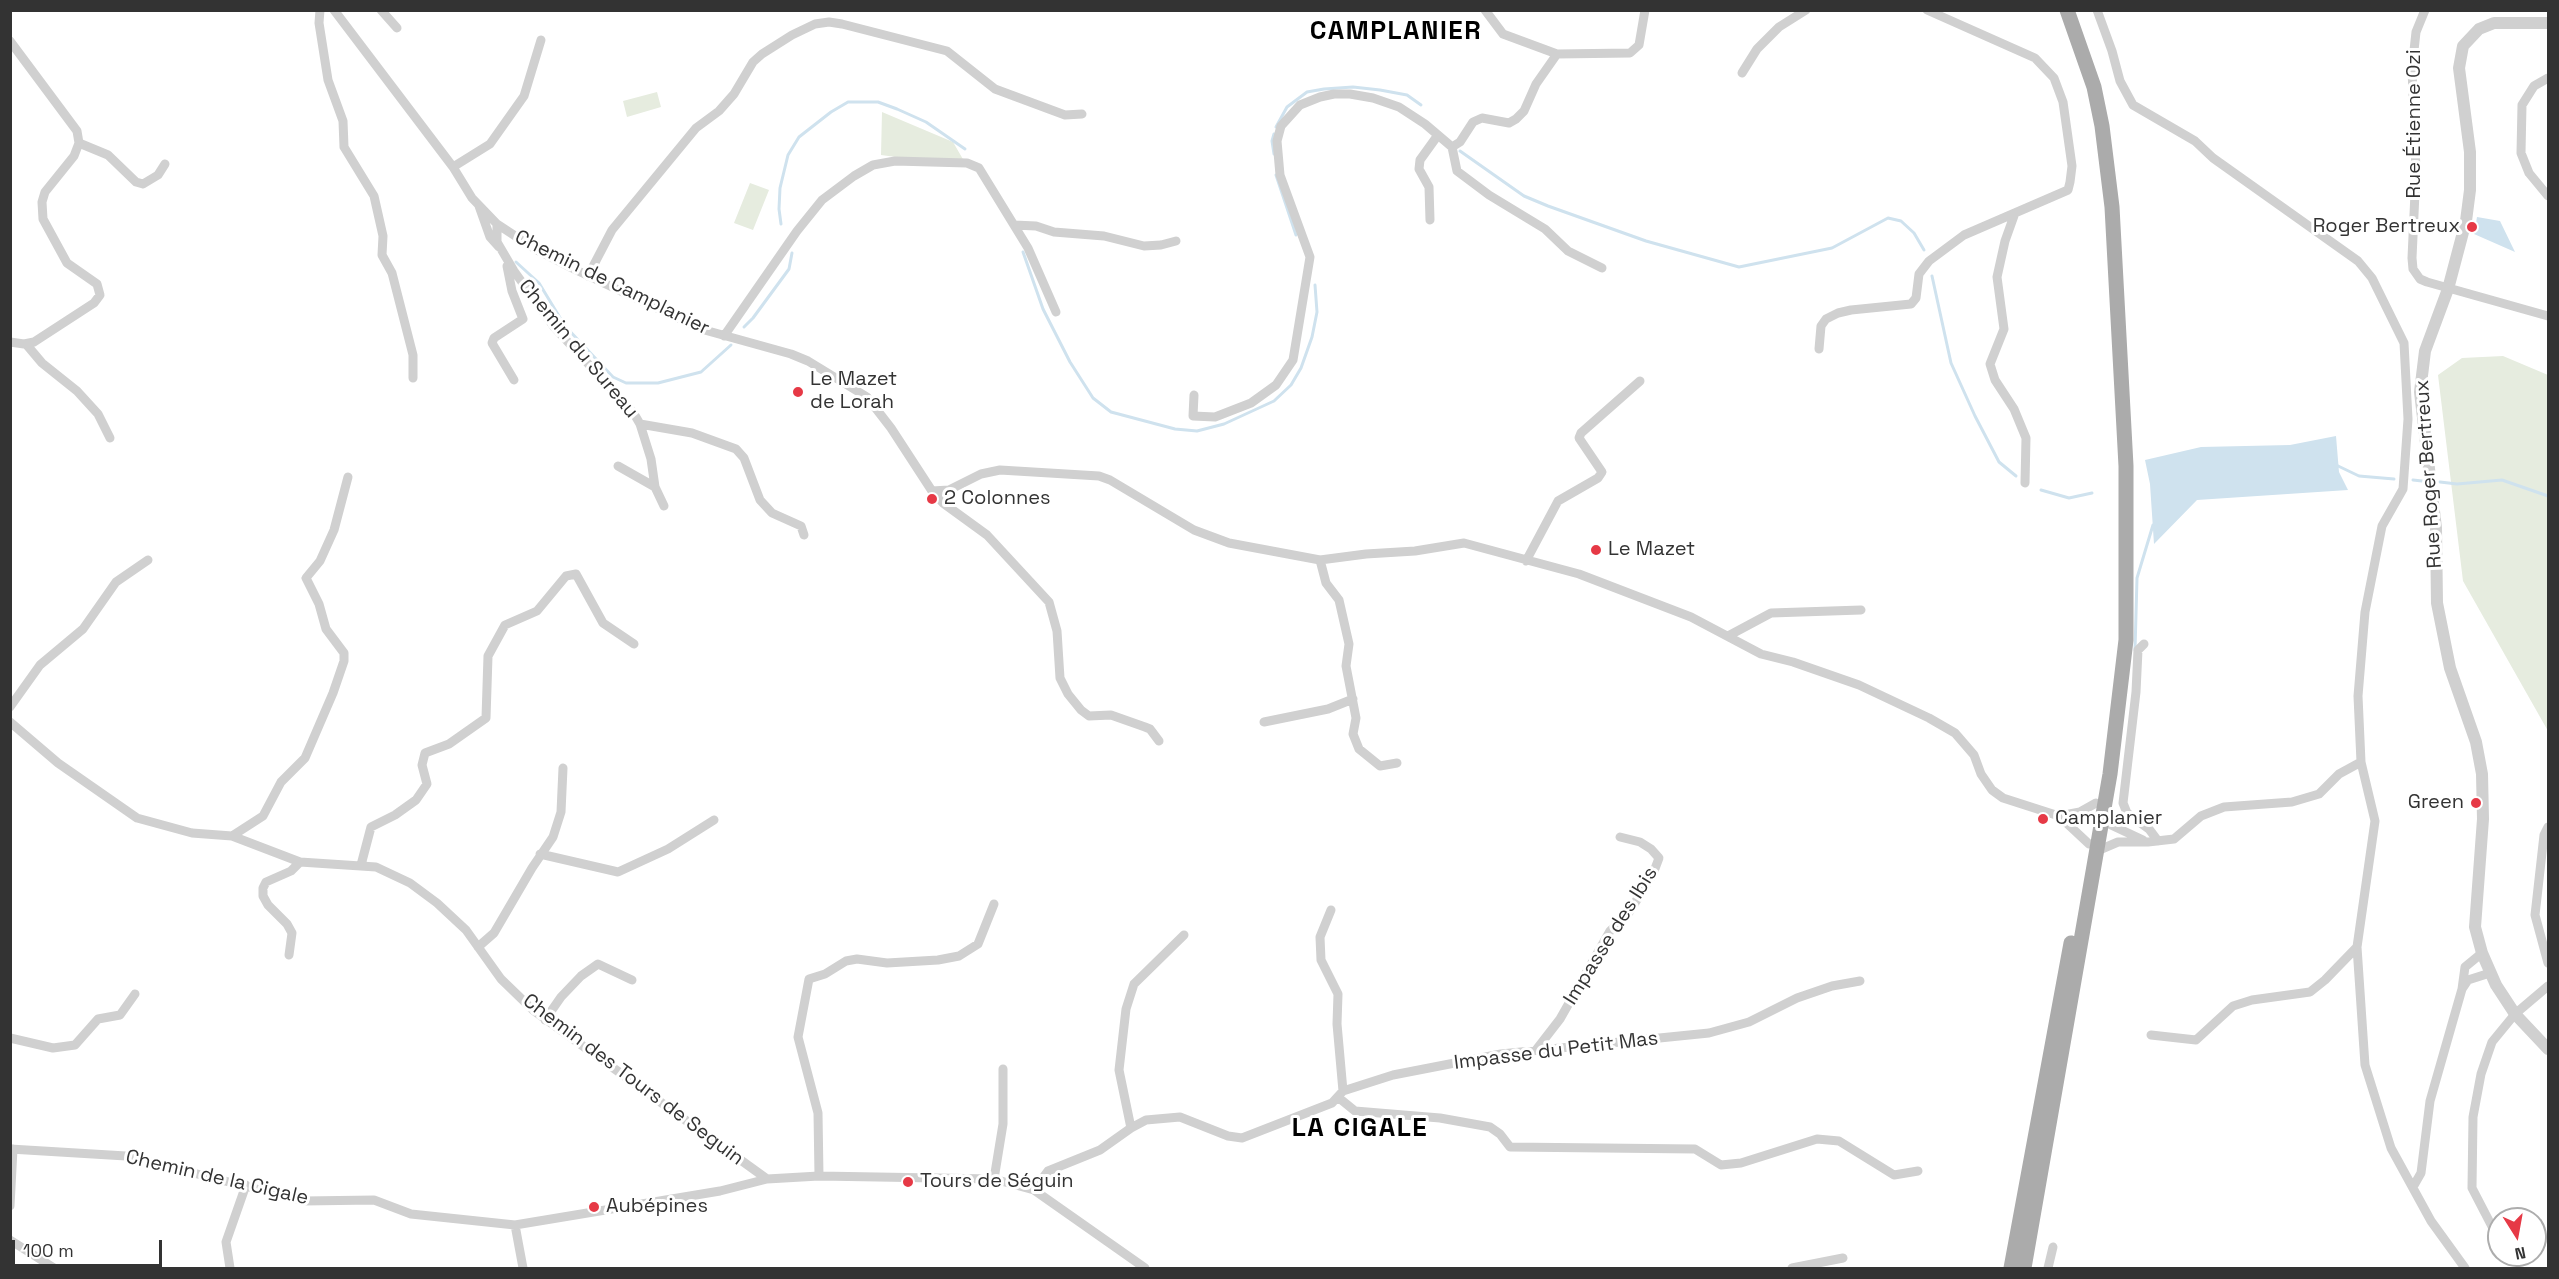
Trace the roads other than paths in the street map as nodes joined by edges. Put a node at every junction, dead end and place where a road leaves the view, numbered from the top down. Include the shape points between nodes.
1 (320, 10) edge
2 (334, 10) edge
3 (381, 10) edge
4 (1485, 10) edge
5 (1645, 10) edge
6 (1806, 10) edge
7 (1927, 10) edge
8 (2056, 10) edge
9 (2067, 10) edge
10 (2097, 10) edge
11 (2425, 10) edge
12 (2548, 23) edge
13 (397, 28) dead end
14 (541, 40) dead end
15 (10, 41) edge
16 (1557, 54) junction
17 (1742, 73) dead end
18 (2548, 78) edge
19 (1082, 114) dead end
20 (1438, 135) junction
21 (79, 143) junction
22 (1456, 144) junction
23 (165, 164) dead end
24 (453, 167) junction
25 (2548, 196) edge
26 (478, 206) junction
27 (2112, 207) junction
28 (2015, 213) junction
29 (1430, 220) dead end
30 (497, 224) junction
31 (1014, 225) junction
32 (509, 234) junction
33 (1176, 241) dead end
34 (503, 253) junction
35 (1602, 268) dead end
36 (588, 276) junction
37 (2448, 289) junction
38 (1056, 312) dead end
39 (2548, 316) edge
40 (724, 336) junction
41 (10, 342) edge
42 (26, 344) junction
43 (1820, 349) dead end
44 (413, 378) dead end
45 (514, 381) dead end
46 (1640, 381) dead end
47 (1194, 395) dead end
48 (640, 424) junction
49 (110, 438) dead end
50 (618, 466) dead end
51 (348, 477) dead end
52 (2025, 483) dead end
53 (655, 487) junction
54 (932, 491) junction
55 (664, 506) dead end
56 (804, 535) dead end
57 (148, 560) dead end
58 (1320, 560) junction
59 (1526, 561) junction
60 (1862, 610) dead end
61 (1728, 636) junction
62 (634, 644) dead end
63 (2144, 644) dead end
64 (1353, 699) junction
65 (10, 707) edge
66 (10, 722) edge
67 (1264, 722) dead end
68 (1159, 741) dead end
69 (2361, 762) junction
70 (1397, 764) dead end
71 (563, 768) dead end
72 (2100, 809) junction
73 (2059, 816) junction
74 (714, 820) dead end
75 (2548, 827) edge
76 (232, 836) junction
77 (1620, 837) dead end
78 (2158, 841) junction
79 (2148, 843) junction
80 (2093, 847) junction
81 (540, 854) junction
82 (300, 861) junction
83 (361, 865) junction
84 (994, 904) dead end
85 (1331, 910) dead end
86 (1184, 935) dead end
87 (2357, 947) junction
88 (478, 948) junction
89 (2482, 954) junction
90 (289, 955) dead end
91 (2548, 963) edge
92 (2490, 973) junction
93 (632, 980) dead end
94 (1860, 981) dead end
95 (2548, 986) edge
96 (2462, 989) junction
97 (135, 994) dead end
98 (2515, 1014) junction
99 (545, 1020) junction
100 (2151, 1035) dead end
101 (10, 1038) edge
102 (2548, 1049) edge
103 (1536, 1050) junction
104 (1003, 1069) dead end
105 (1341, 1094) junction
106 (1131, 1128) junction
107 (12, 1149) edge
108 (1918, 1171) dead end
109 (819, 1176) junction
110 (767, 1179) junction
111 (994, 1179) junction
112 (246, 1185) junction
113 (2413, 1187) junction
114 (1034, 1190) junction
115 (10, 1206) edge
116 (2487, 1217) edge
117 (514, 1226) junction
118 (10, 1240) edge
119 (2053, 1247) dead end
120 (1843, 1258) dead end
121 (54, 1269) edge
122 (231, 1269) edge
123 (523, 1269) edge
124 (1145, 1269) edge
125 (1792, 1269) edge
126 (2011, 1269) edge
127 (2024, 1269) edge
128 (2048, 1269) edge
129 (2465, 1269) edge

1 - 44 street via 328,80 343,121 344,147 374,196 382,255 392,273 413,356
2 - 24 street, Chemin de Camplanier
3 - 13 street
4 - 16 street via 1503,34
5 - 16 street via 1639,45 1630,53
6 - 17 street via 1779,27 1757,49
7 - 28 street via 2035,58 2054,78 2063,102 2072,166 2068,190
8 - 27 main road via 2083,80
9 - 27 main road via 2094,87
10 - 69 street via 2122,87 2133,105 2195,141 2213,158 2358,261 2372,278 2401,335 2408,387 2403,489 2382,526 2365,612 2358,696
11 - 37 street, Rue Étienne Ozi via 2416,32 2412,69 2416,171 2412,258 2420,279
12 - 37 street, Rue Roger Bertreux via 2494,23 2479,29 2463,46 2459,68 2467,118 2470,190 2461,246
14 - 24 street via 524,96 490,144
15 - 21 street via 77,131
16 - 22 street via 1516,119 1509,123 1482,118 1473,122
18 - 25 street via 2534,86 2522,105 2521,153 2529,173
19 - 36 street via 1065,115 995,88 947,51 829,22 815,24 753,63 741,86 687,139 612,230
20 - 22 street
20 - 29 street via 1420,160 1419,169 1429,187
20 - 47 street via 1399,107 1350,94 1320,97 1300,105 1290,115 1281,126 1277,141 1280,176 1310,257 1293,360 1268,391 1251,403 1215,417 1193,416
21 - 23 street via 108,155 143,184 159,175
21 - 42 street via 74,156 45,192 43,219 67,263 97,284 100,295 94,303
22 - 35 street via 1457,171 1545,229 1568,251
24 - 26 street, Chemin de Camplanier
26 - 30 street, Chemin de Camplanier
26 - 34 street, Chemin du Sureau via 490,237
27 - 72 main road via 2126,466 2125,584
28 - 43 street via 1964,235 1929,261 1919,274 1916,298 1911,304 1851,310 1826,319 1821,326
28 - 52 street via 1997,277 2004,330 1990,364 2026,438
30 - 32 street, Chemin de Camplanier
30 - 34 street, Chemin du Sureau via 497,242
31 - 33 street via 1104,236 1144,246
31 - 38 street
31 - 40 street via 979,168 973,165 896,161 873,165 822,200
32 - 34 street
32 - 36 street, Chemin de Camplanier
34 - 45 street via 523,319 492,343
34 - 48 street, Chemin du Sureau via 554,327
36 - 40 street, Chemin de Camplanier
37 - 39 street, Rue Étienne Ozi
37 - 89 street, Rue Roger Bertreux via 2425,351 2420,392 2436,528 2437,603 2450,668 2476,742 2482,774 2483,819 2475,927
40 - 54 street, Chemin de Camplanier via 808,361 867,397
41 - 42 street
42 - 49 street via 91,406
46 - 59 street via 1581,432 1579,438 1602,472 1558,501
48 - 53 street, Chemin du Sureau
48 - 56 street via 692,433 736,449 744,458 760,500 772,513 801,526
50 - 53 street
51 - 76 street via 334,530 320,561 306,578 326,629 344,653 344,662 304,758 281,782 263,816
53 - 55 street, Chemin du Sureau
54 - 58 street via 949,490 981,474 1000,470 1099,476 1194,530 1229,543
54 - 68 street, Chemin de Camplanier via 987,536 1049,602 1057,631 1060,678 1081,710 1089,716 1111,715 1145,727
57 - 65 street via 116,582 83,629 40,665
58 - 59 street via 1464,543
58 - 64 street via 1326,583 1339,600 1349,644 1347,666
59 - 61 street via 1579,574 1691,617
60 - 61 street via 1771,613
61 - 73 street via 1761,654 1859,684 1929,718 1955,733 1974,755 1992,790 2003,798
62 - 83 street via 603,623 576,574 566,576 537,611 505,625 488,656 486,718 449,744 425,753 422,765 427,784 416,800 371,827
63 - 78 street via 2138,650 2123,803 2127,813
64 - 67 street via 1328,709
64 - 70 street via 1353,734 1359,748 1380,766
66 - 76 street, Chemin des Tours de Seguin via 58,763 137,818 192,833
69 - 78 street via 2339,774 2319,794 2292,802 2224,807 2201,816 2174,838
69 - 87 street via 2375,821
71 - 81 street via 561,812 553,837
72 - 73 street
72 - 79 street via 2111,825
72 - 80 main road
73 - 80 street
74 - 81 street via 668,849 618,872
75 - 91 street via 2535,915
76 - 82 street, Chemin des Tours de Seguin
77 - 103 street, Impasse des Ibis via 1651,849 1659,858 1653,874 1628,914 1610,931 1560,1019
78 - 79 street
79 - 80 street
80 - 126 main road
80 - 127 main road
81 - 88 street via 494,933
82 - 83 street, Chemin des Tours de Seguin
82 - 90 street via 291,871 266,882 263,888 268,905 292,933
83 - 88 street, Chemin des Tours de Seguin via 376,867 410,883 455,919
84 - 109 street via 978,944 959,956 887,963 857,959 809,979 798,1037 818,1113
85 - 105 street via 1320,937 1320,960 1338,994
86 - 106 street via 1134,984 1126,1009 1119,1070
87 - 100 street via 2310,992 2232,1006 2196,1040
87 - 113 street via 2365,1065 2391,1148
88 - 99 street, Chemin des Tours de Seguin via 501,979
89 - 92 street, Rue Roger Bertreux
89 - 96 street via 2465,967
92 - 96 street via 2468,980
92 - 98 street, Rue Roger Bertreux
93 - 99 street via 598,964 561,996
94 - 103 street, Impasse du Petit Mas via 1797,998 1733,1028
95 - 98 street
96 - 113 street via 2430,1101 2421,1173
97 - 101 street via 120,1015 98,1019 75,1045 54,1048
98 - 102 street, Rue Roger Bertreux
98 - 116 street via 2492,1042 2481,1074 2472,1126 2472,1188
99 - 110 street, Chemin des Tours de Seguin
103 - 105 street, Impasse du Petit Mas via 1417,1069
104 - 111 street via 1003,1124
105 - 106 street, Impasse du Petit Mas via 1332,1103 1242,1138 1180,1117 1160,1118
105 - 108 street via 1355,1111 1440,1118 1490,1127 1510,1147 1695,1149 1721,1165 1741,1163 1817,1139 1839,1141 1894,1175
106 - 114 street, Impasse du Petit Mas via 1100,1150 1048,1171
107 - 112 street, Chemin de la Cigale via 126,1156
107 - 115 street
109 - 110 street, Chemin de la Cigale
109 - 111 street, Chemin de la Cigale
110 - 117 street, Chemin de la Cigale via 720,1191
111 - 114 street, Chemin de la Cigale
112 - 117 street, Chemin de la Cigale via 304,1201 374,1200 411,1214
112 - 122 street via 226,1242
113 - 129 street via 2431,1221
114 - 124 street, Chemin de la Cigale
117 - 123 street
118 - 121 street
119 - 128 street
120 - 125 street

